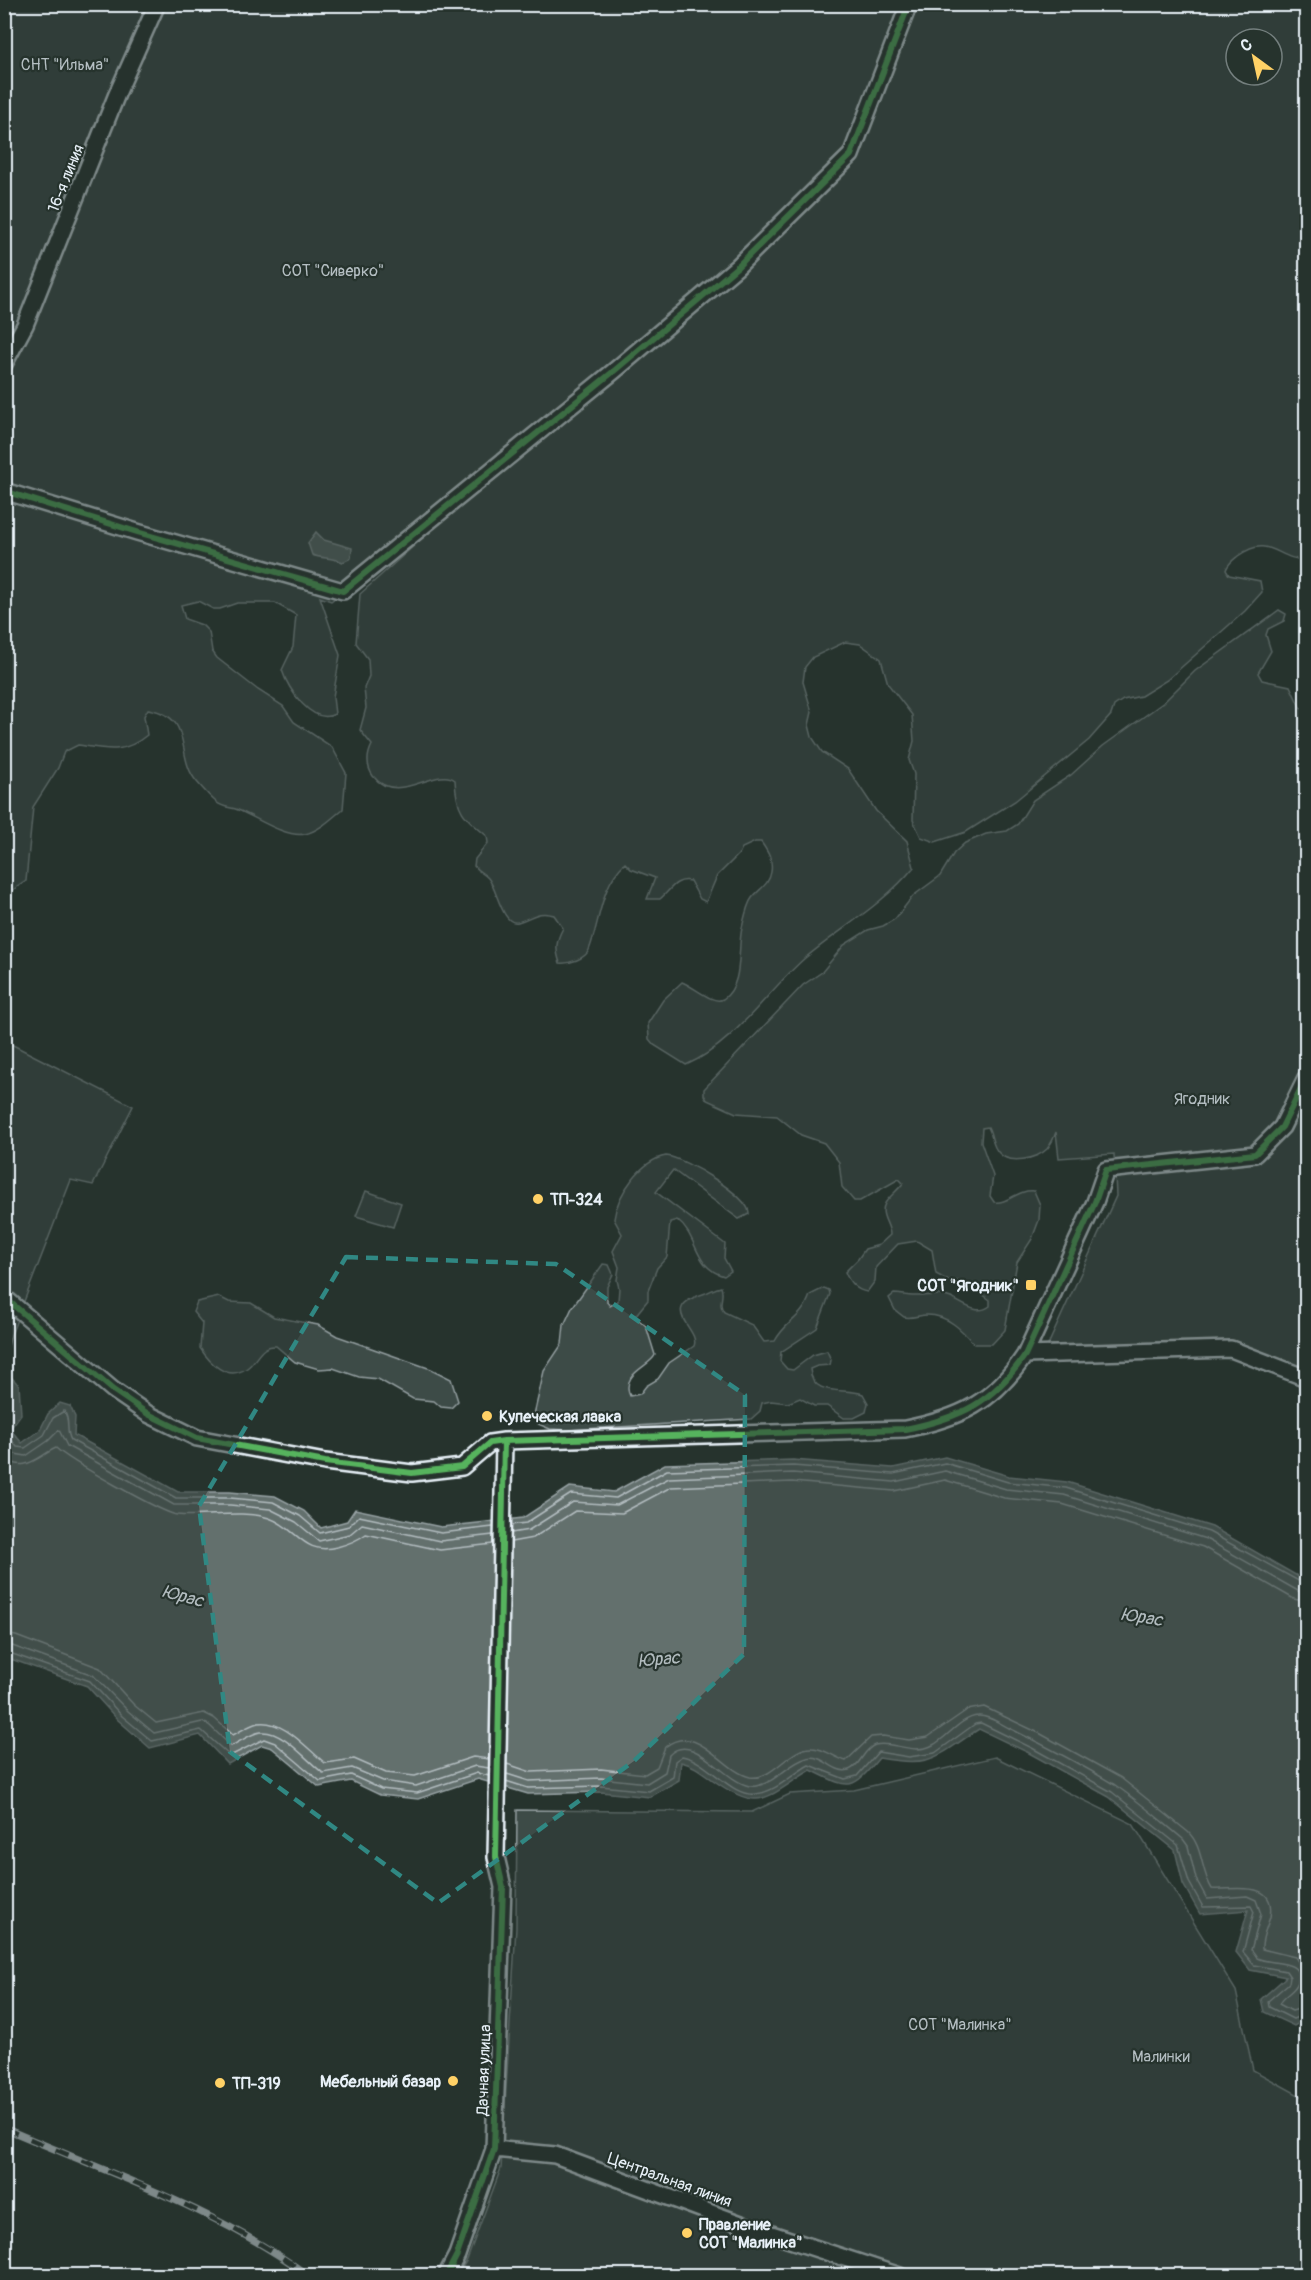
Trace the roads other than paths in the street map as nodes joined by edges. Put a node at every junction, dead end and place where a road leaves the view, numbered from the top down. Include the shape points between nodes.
1 (157, 4) edge
2 (909, 4) edge
3 (4, 364) edge
4 (4, 491) edge
5 (1306, 1078) edge
6 (4, 1297) edge
7 (1025, 1355) junction
8 (1306, 1378) edge
9 (504, 1441) junction
10 (494, 2149) junction
11 (446, 2276) edge
12 (900, 2276) edge

1 - 3 street, 16-я линия via 25,324
2 - 4 street via 851,154 728,274 343,591
5 - 7 street via 1282,1127 1255,1154 1106,1170
6 - 9 street via 113,1390 148,1414 197,1438 412,1473 462,1467 490,1443
7 - 8 street via 1232,1349
7 - 9 street via 998,1390 972,1408 943,1421 905,1429
9 - 10 street, Дачная улица via 496,1857 502,1887
10 - 11 street, Дачная улица
10 - 12 street, Центральная линия via 555,2155 741,2224

